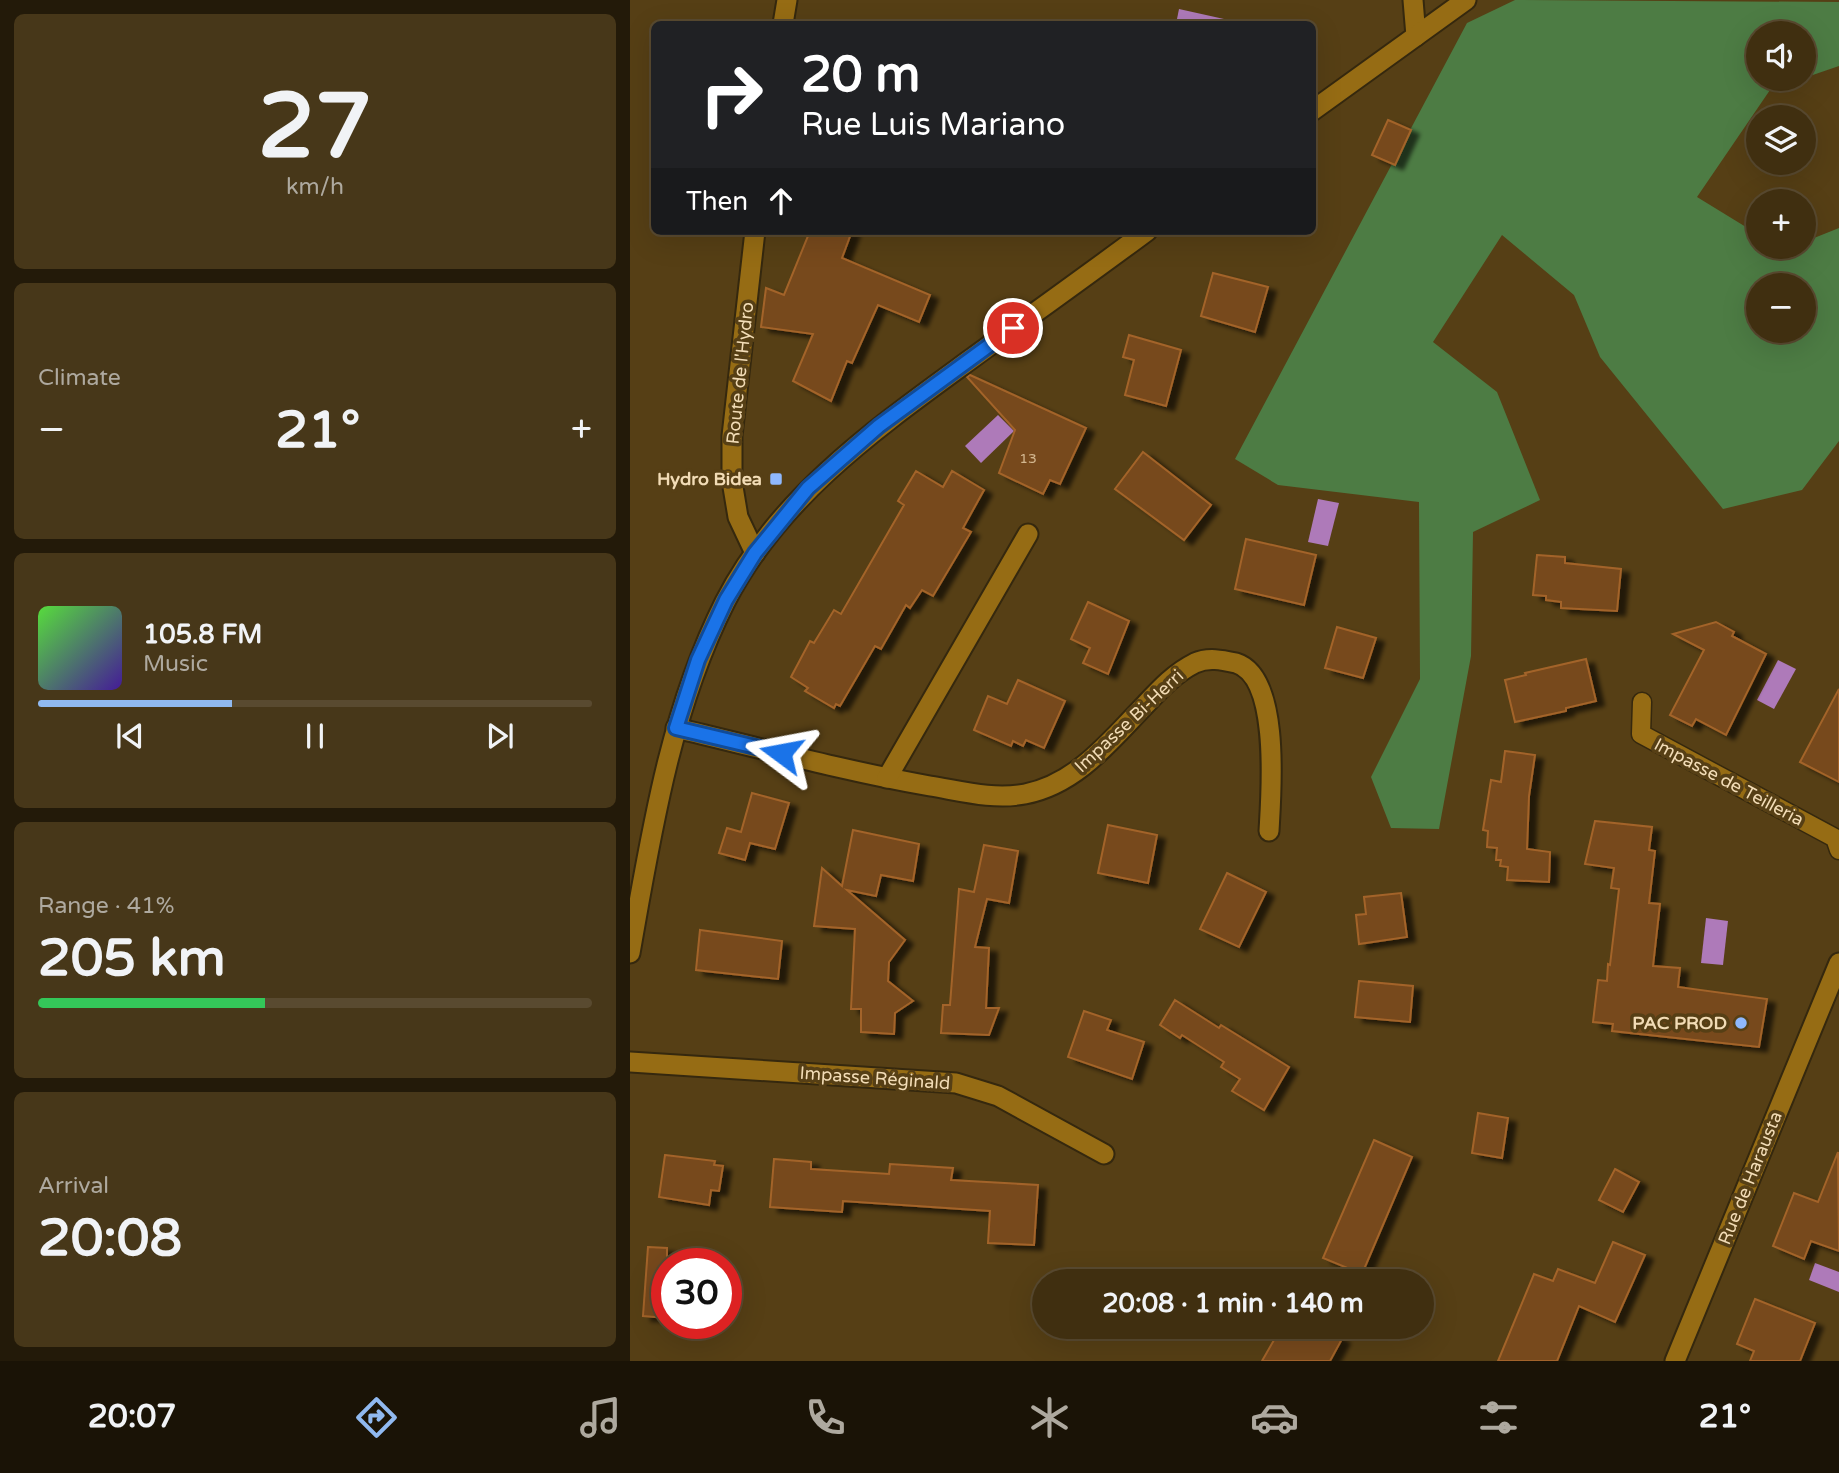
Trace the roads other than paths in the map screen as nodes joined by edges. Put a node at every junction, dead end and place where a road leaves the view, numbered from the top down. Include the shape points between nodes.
1 (787, 0) edge
2 (1413, 0) edge
3 (1466, 0) edge
4 (784, 21) edge
5 (1416, 36) junction
6 (1316, 108) edge
7 (755, 235) edge
8 (1142, 235) edge
9 (1028, 534) dead end
10 (755, 553) junction
11 (1642, 702) dead end
12 (676, 728) junction
13 (887, 778) junction
14 (1269, 831) dead end
15 (1839, 850) edge
16 (630, 953) edge
17 (1839, 962) edge
18 (1832, 999) edge
19 (630, 1062) edge
20 (1104, 1154) dead end
21 (1675, 1361) edge

1 - 4 street
2 - 5 street
3 - 5 street
5 - 6 street
7 - 10 street, Route de l'Hydro via 732,436 732,481 738,517
8 - 10 street via 879,426 808,488
9 - 13 street
10 - 12 street via 698,660
11 - 15 lane, Impasse de Teilleria via 1641,734 1835,838
12 - 13 street, Impasse Bi-Herri
12 - 16 street
13 - 14 street, Impasse Bi-Herri via 989,796 1025,794 1064,780 1098,753 1167,681 1196,662 1213,658 1240,664 1259,683 1272,772
17 - 18 street, Rue de Harausta
18 - 21 street, Rue de Harausta
19 - 20 street, Impasse Réginald via 956,1083 998,1096

